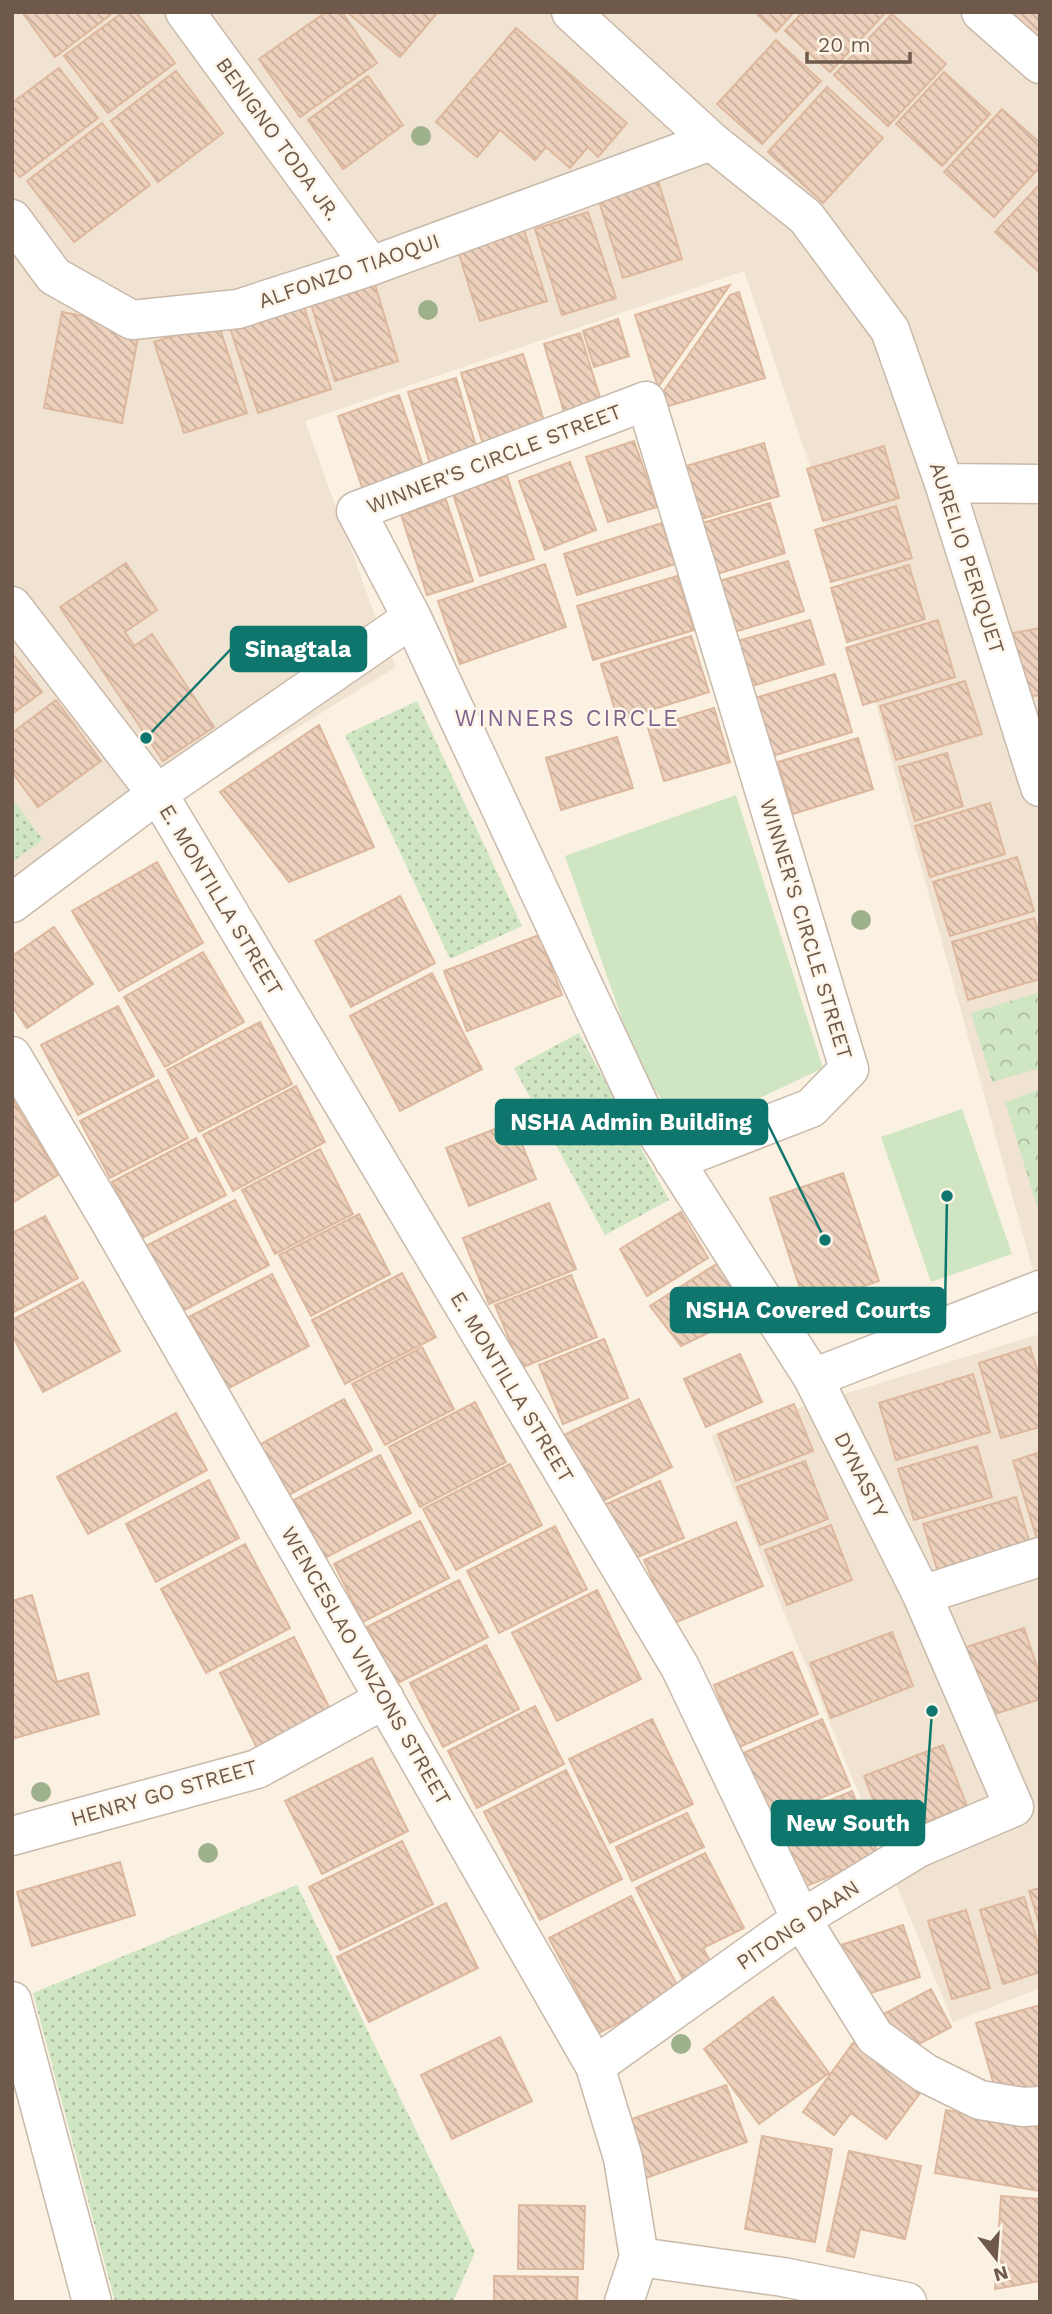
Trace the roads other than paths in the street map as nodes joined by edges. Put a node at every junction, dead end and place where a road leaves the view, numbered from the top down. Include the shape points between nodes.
1 (185, 12) edge
2 (571, 12) edge
3 (981, 12) edge
4 (1040, 64) edge
5 (711, 141) junction
6 (12, 219) edge
7 (371, 266) junction
8 (944, 482) junction
9 (1040, 484) edge
10 (12, 606) edge
11 (412, 618) junction
12 (1028, 709) edge
13 (1040, 787) edge
14 (158, 794) junction
15 (12, 903) edge
16 (12, 1056) edge
17 (674, 1161) junction
18 (1040, 1290) edge
19 (813, 1378) junction
20 (1040, 1557) edge
21 (922, 1595) junction
22 (385, 1699) junction
23 (1027, 1809) edge
24 (12, 1836) edge
25 (801, 1919) junction
26 (12, 2001) edge
27 (595, 2066) junction
28 (1040, 2106) edge
29 (639, 2257) junction
30 (92, 2302) edge
31 (624, 2302) edge
32 (906, 2302) edge

1 - 7 street, BENIGNO TODA JR.
2 - 5 street, AURELIO PERIQUET
3 - 4 street
5 - 7 street, ALFONZO TIAOQUI
5 - 8 street, AURELIO PERIQUET via 806,217 890,330
6 - 7 street, ALFONZO TIAOQUI via 54,276 132,320 238,309
8 - 9 street
8 - 12 street, AURELIO PERIQUET
10 - 14 street, E. MONTILLA STREET
11 - 14 street
11 - 17 street, WINNER'S CIRCLE STREET via 639,1105
11 - 17 street, WINNER'S CIRCLE STREET via 356,511 646,401 849,1069 811,1108
12 - 13 street, AURELIO PERIQUET
14 - 15 street
14 - 25 street, E. MONTILLA STREET via 680,1667
16 - 22 street, WENCESLAO VINZONS STREET
17 - 19 street, DYNASTY
18 - 19 street
19 - 21 street, DYNASTY
20 - 21 street
21 - 23 street, DYNASTY
22 - 24 street, HENRY GO STREET via 257,1769
22 - 27 street, WENCESLAO VINZONS STREET
23 - 25 street, PITONG DAAN via 918,1848
25 - 27 street, PITONG DAAN
25 - 28 street, E. MONTILLA STREET via 875,2037 925,2073 980,2100
26 - 30 street
27 - 29 street, WENCESLAO VINZONS STREET via 623,2158
29 - 31 street, WENCESLAO VINZONS STREET
29 - 32 street via 783,2277

